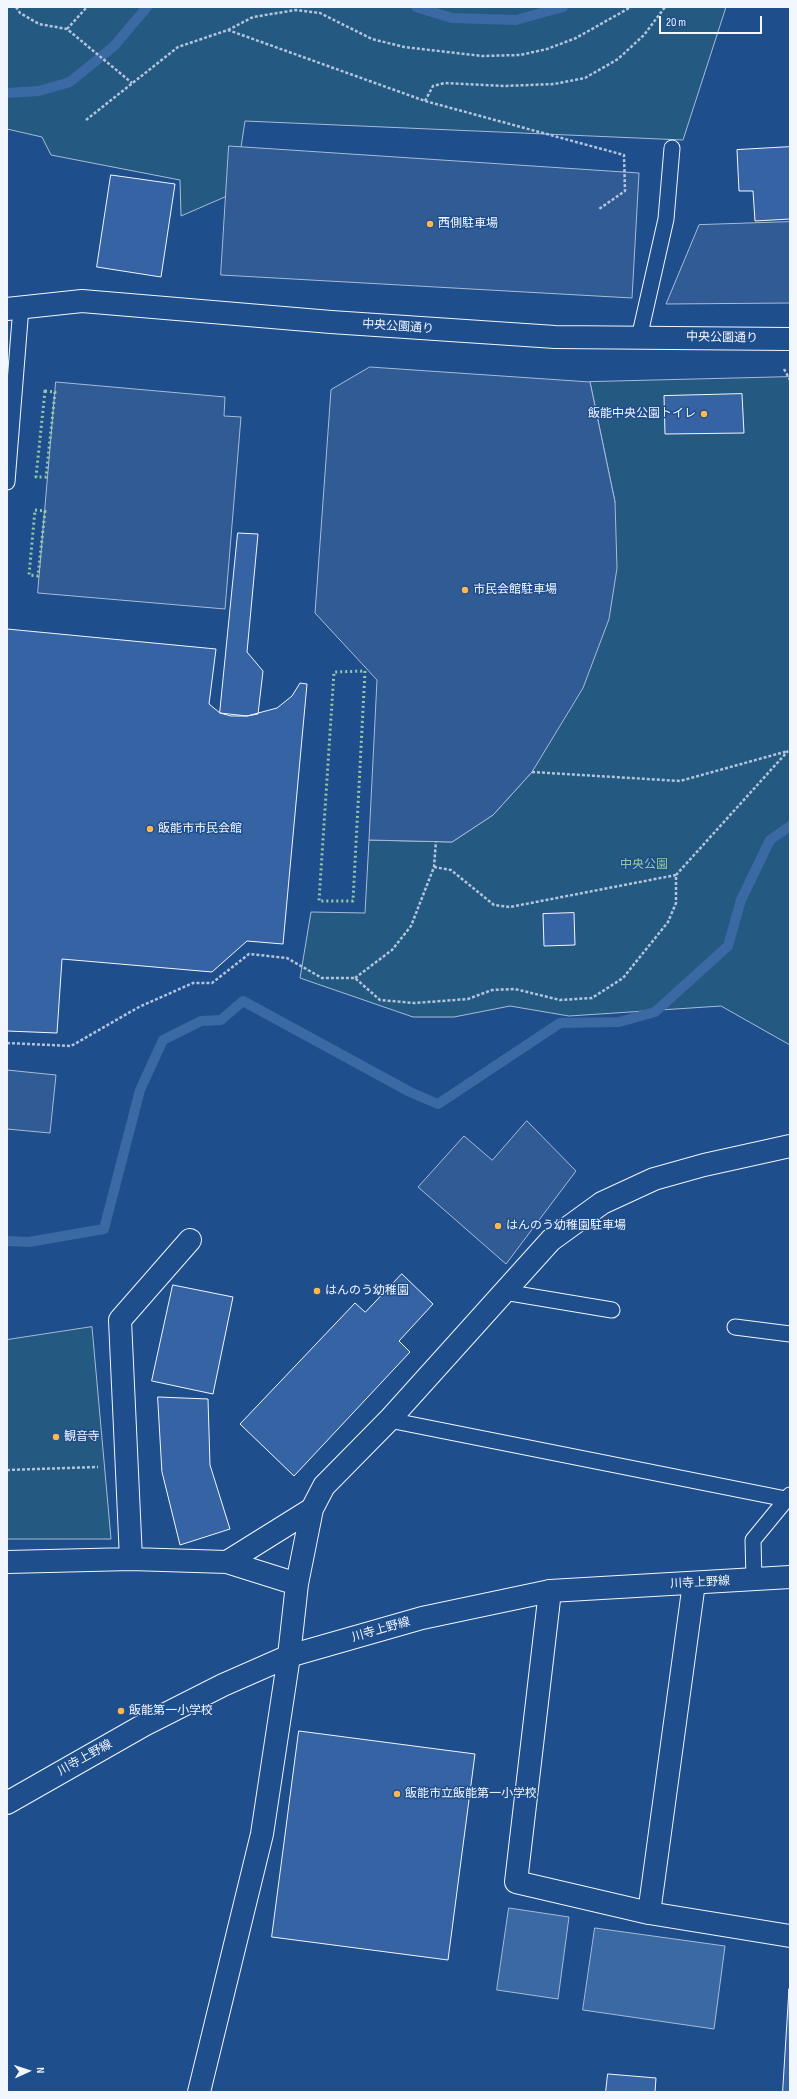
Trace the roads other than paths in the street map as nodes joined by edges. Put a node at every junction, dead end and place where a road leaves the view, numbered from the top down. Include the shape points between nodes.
1 (672, 148) dead end
2 (14, 308) edge
3 (639, 338) junction
4 (790, 339) edge
5 (7, 482) edge
6 (790, 1146) edge
7 (190, 1240) dead end
8 (504, 1292) junction
9 (612, 1310) dead end
10 (735, 1327) dead end
11 (790, 1334) edge
12 (389, 1420) junction
13 (788, 1497) edge
14 (312, 1508) junction
15 (131, 1559) junction
16 (7, 1562) edge
17 (227, 1562) junction
18 (790, 1577) edge
19 (754, 1579) junction
20 (694, 1583) junction
21 (297, 1584) junction
22 (550, 1591) junction
23 (289, 1656) junction
24 (7, 1803) edge
25 (649, 1913) junction
26 (790, 1936) edge
27 (199, 2092) edge

1 - 3 lane via 666,219
2 - 3 street, 中央公園通り via 82,301 331,322 555,337
2 - 5 lane
3 - 4 street, 中央公園通り
6 - 8 street via 654,1179 602,1203 551,1240
7 - 15 street via 120,1320
8 - 9 lane
8 - 12 street
10 - 11 lane
12 - 13 lane
12 - 14 street via 324,1486
13 - 19 lane via 753,1540
14 - 17 street
14 - 21 street
15 - 16 street
15 - 17 street
17 - 21 street
18 - 19 street, 川寺上野線
19 - 20 street, 川寺上野線
20 - 22 street, 川寺上野線
20 - 25 street
21 - 23 street
22 - 23 street, 川寺上野線 via 422,1618
22 - 25 street via 516,1882
23 - 24 street, 川寺上野線 via 223,1685 144,1725
23 - 27 street via 262,1834
25 - 26 street

